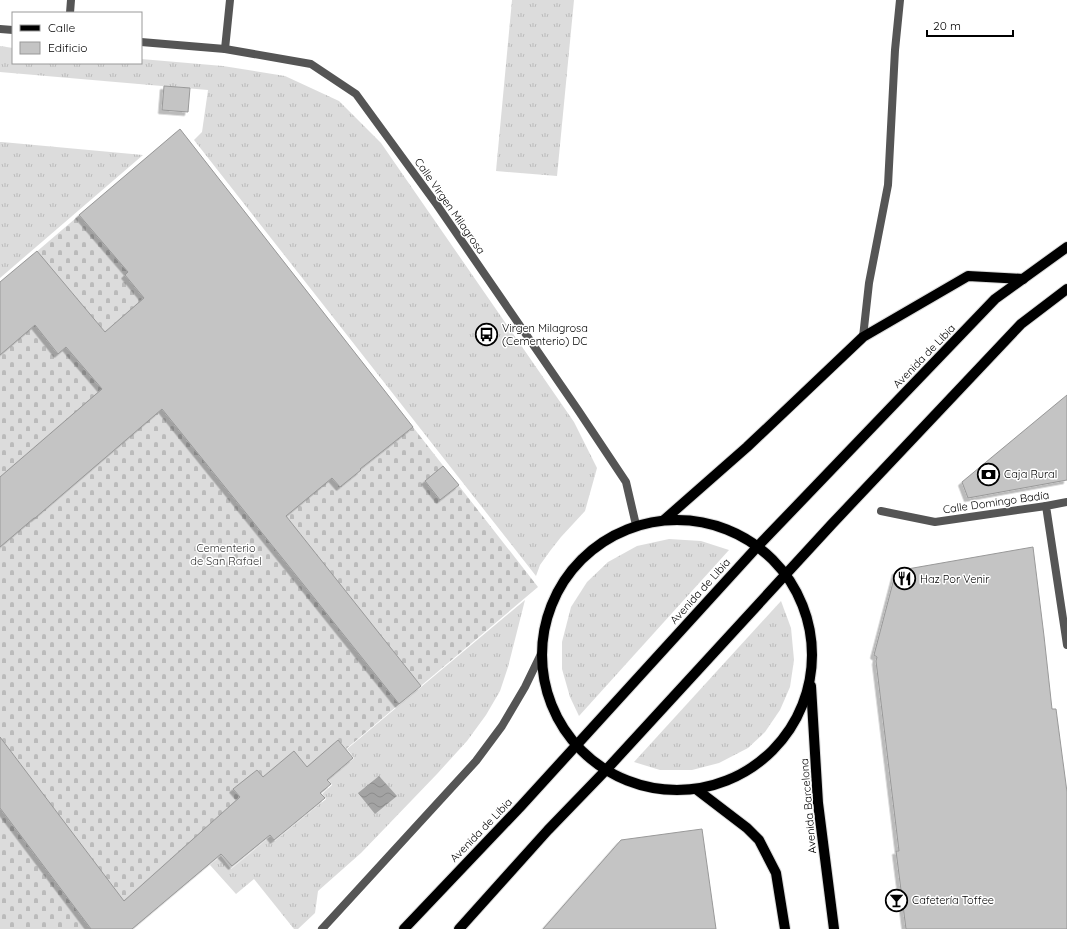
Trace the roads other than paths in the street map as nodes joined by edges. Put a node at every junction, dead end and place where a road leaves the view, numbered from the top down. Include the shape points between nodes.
1 (71, 0) edge
2 (230, 0) edge
3 (900, 0) edge
4 (70, 12) edge
5 (0, 29) edge
6 (12, 30) edge
7 (142, 42) edge
8 (225, 49) junction
9 (1067, 247) edge
10 (1023, 279) junction
11 (1067, 289) edge
12 (863, 336) junction
13 (1067, 502) edge
14 (1046, 506) junction
15 (881, 511) dead end
16 (664, 520) junction
17 (636, 525) junction
18 (758, 546) junction
19 (786, 573) junction
20 (1067, 645) edge
21 (541, 654) junction
22 (811, 680) junction
23 (576, 746) junction
24 (606, 770) junction
25 (696, 789) junction
26 (322, 929) edge
27 (404, 929) edge
28 (459, 929) edge
29 (785, 929) edge
30 (834, 929) edge

1 - 4 street
2 - 8 street
3 - 12 street via 888,185 869,283
5 - 6 street
7 - 8 street, Calle Virgen Milagrosa
8 - 17 street, Calle Virgen Milagrosa via 311,64 356,94 438,205 626,482
9 - 10 main road, Avenida de Libia
10 - 12 main road via 968,276
10 - 18 main road, Avenida de Libia via 996,299
11 - 19 main road via 1021,324
12 - 16 main road via 747,447
13 - 14 street, Calle Domingo Badía
14 - 15 street, Calle Domingo Badía via 935,522
14 - 20 street
16 - 17 main road
16 - 18 main road via 697,520 729,529
17 - 21 main road via 605,539 578,561 558,588 545,620
18 - 19 main road
18 - 23 main road, Avenida de Libia
19 - 22 main road via 804,606 813,643
19 - 24 main road
21 - 23 main road via 543,678 550,703 561,726
21 - 26 street via 502,726 476,761
22 - 25 main road via 800,712 782,740 758,764 729,780
22 - 30 main road, Avenida Barcelona via 818,803
23 - 24 main road
23 - 27 main road, Avenida de Libia
24 - 25 main road via 634,783 665,790
24 - 28 main road
25 - 29 main road via 759,840 776,873

